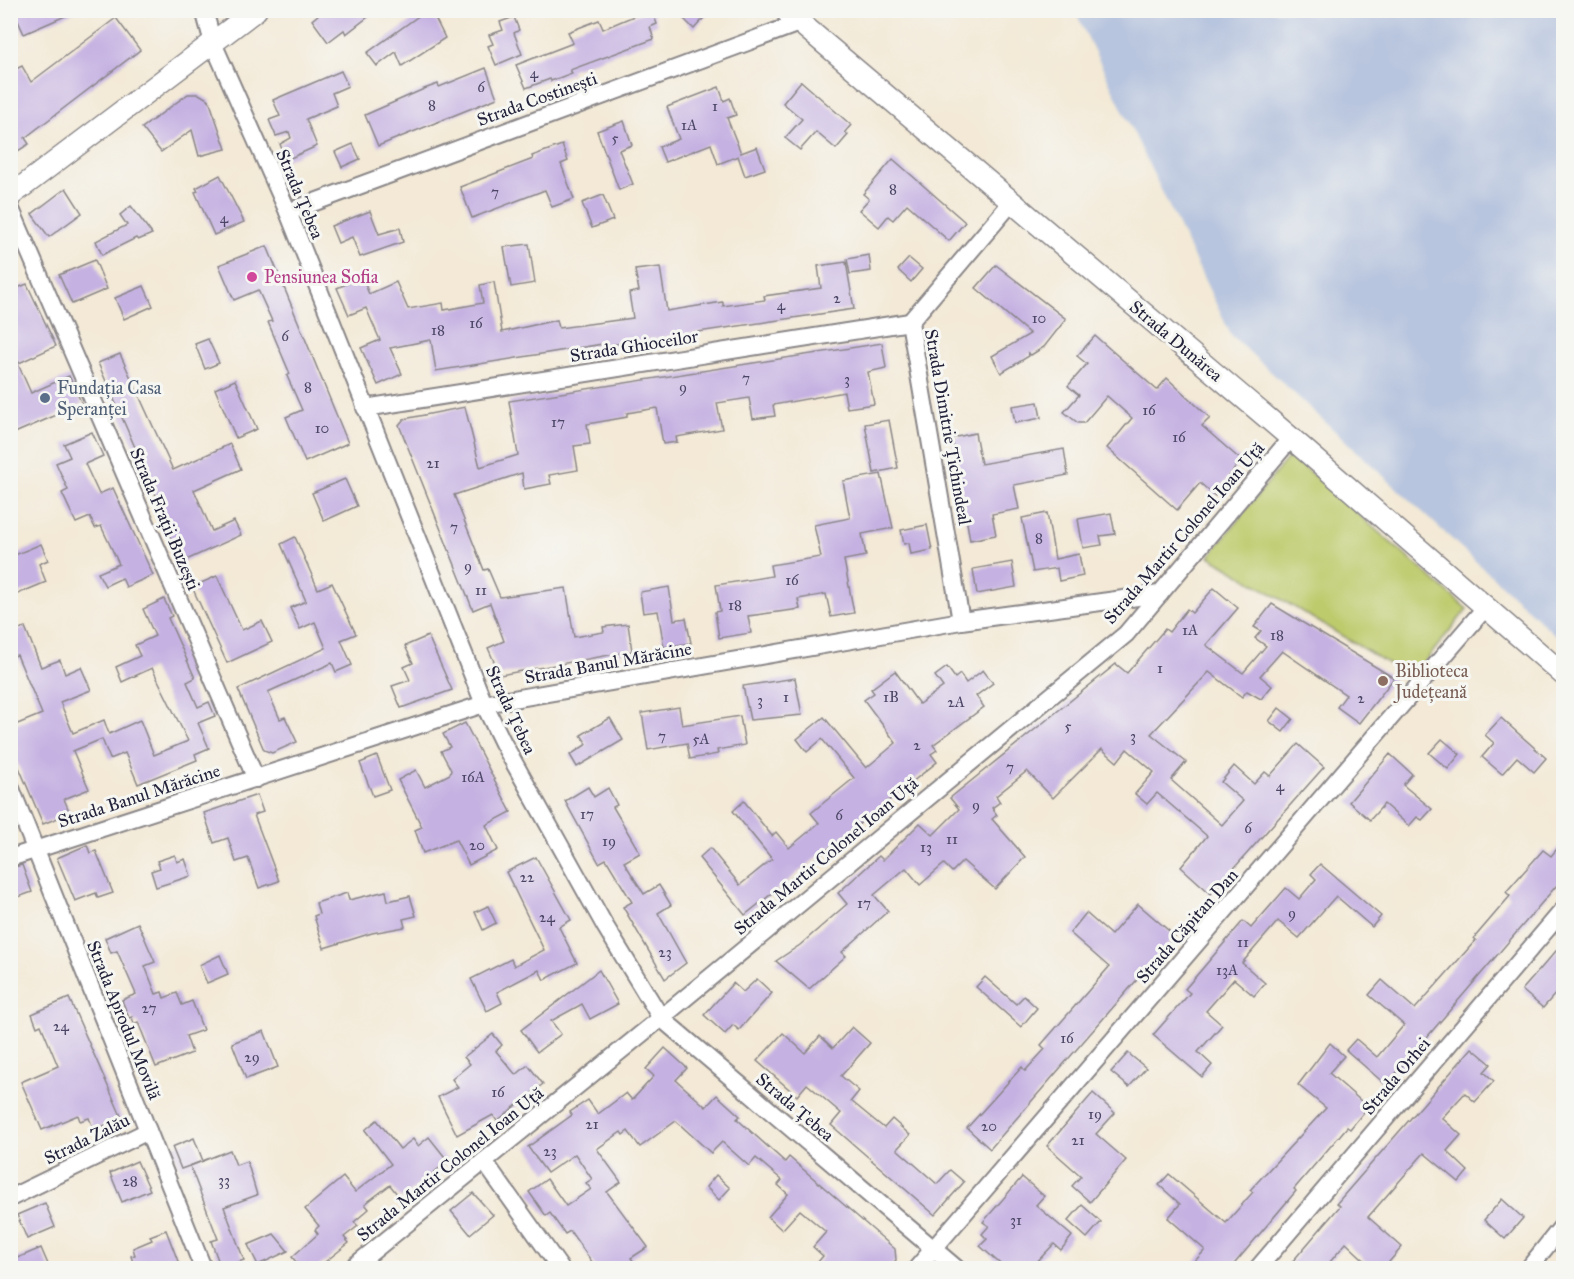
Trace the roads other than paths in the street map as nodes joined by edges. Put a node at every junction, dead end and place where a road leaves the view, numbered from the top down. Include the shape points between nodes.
1 (204, 10) edge
2 (256, 10) edge
3 (792, 16) edge
4 (213, 42) junction
5 (10, 196) edge
6 (1011, 203) junction
7 (10, 207) edge
8 (288, 212) junction
9 (910, 322) junction
10 (365, 408) junction
11 (1291, 438) junction
12 (1160, 594) junction
13 (1485, 608) junction
14 (961, 621) junction
15 (1563, 675) edge
16 (484, 704) junction
17 (256, 779) junction
18 (10, 786) edge
19 (36, 850) junction
20 (10, 858) edge
21 (1563, 909) edge
22 (661, 1018) junction
23 (147, 1131) junction
24 (484, 1161) junction
25 (10, 1198) edge
26 (1563, 1224) edge
27 (934, 1250) junction
28 (203, 1269) edge
29 (352, 1269) edge
30 (560, 1269) edge
31 (917, 1269) edge
32 (956, 1269) edge
33 (1258, 1269) edge
34 (1529, 1269) edge

1 - 4 street, Strada Țebea
2 - 4 street
3 - 6 street, Strada Dunărea
3 - 8 street, Strada Costinești
4 - 5 street
4 - 8 street, Strada Țebea
6 - 9 street, Strada Dimitrie Țichindeal
6 - 11 street, Strada Dunărea
7 - 17 street, Strada Frații Buzești
8 - 10 street, Strada Țebea
9 - 10 street, Strada Ghioceilor
9 - 14 street, Strada Dimitrie Țichindeal
10 - 16 street, Strada Țebea
11 - 12 street, Strada Martir Colonel Ioan Uță
11 - 13 street, Strada Dunărea
12 - 14 street, Strada Banul Mărăcine
12 - 22 street, Strada Martir Colonel Ioan Uță via 1126,634
13 - 15 street, Strada Dunărea
13 - 27 street, Strada Căpitan Dan
14 - 16 street, Strada Banul Mărăcine
16 - 17 street, Strada Banul Mărăcine
16 - 22 street, Strada Țebea via 605,926
17 - 19 street, Strada Banul Mărăcine
18 - 19 street, Strada Aprodul Movilă
19 - 20 street, Strada Banul Mărăcine
19 - 23 street, Strada Aprodul Movilă
21 - 33 street, Strada Orhei
22 - 24 street, Strada Martir Colonel Ioan Uță
22 - 27 street, Strada Țebea
23 - 25 street, Strada Zalău
23 - 28 street, Strada Aprodul Movilă
24 - 29 street, Strada Martir Colonel Ioan Uță
24 - 30 street
26 - 34 street
27 - 31 street, Strada Căpitan Dan
27 - 32 street, Strada Țebea

